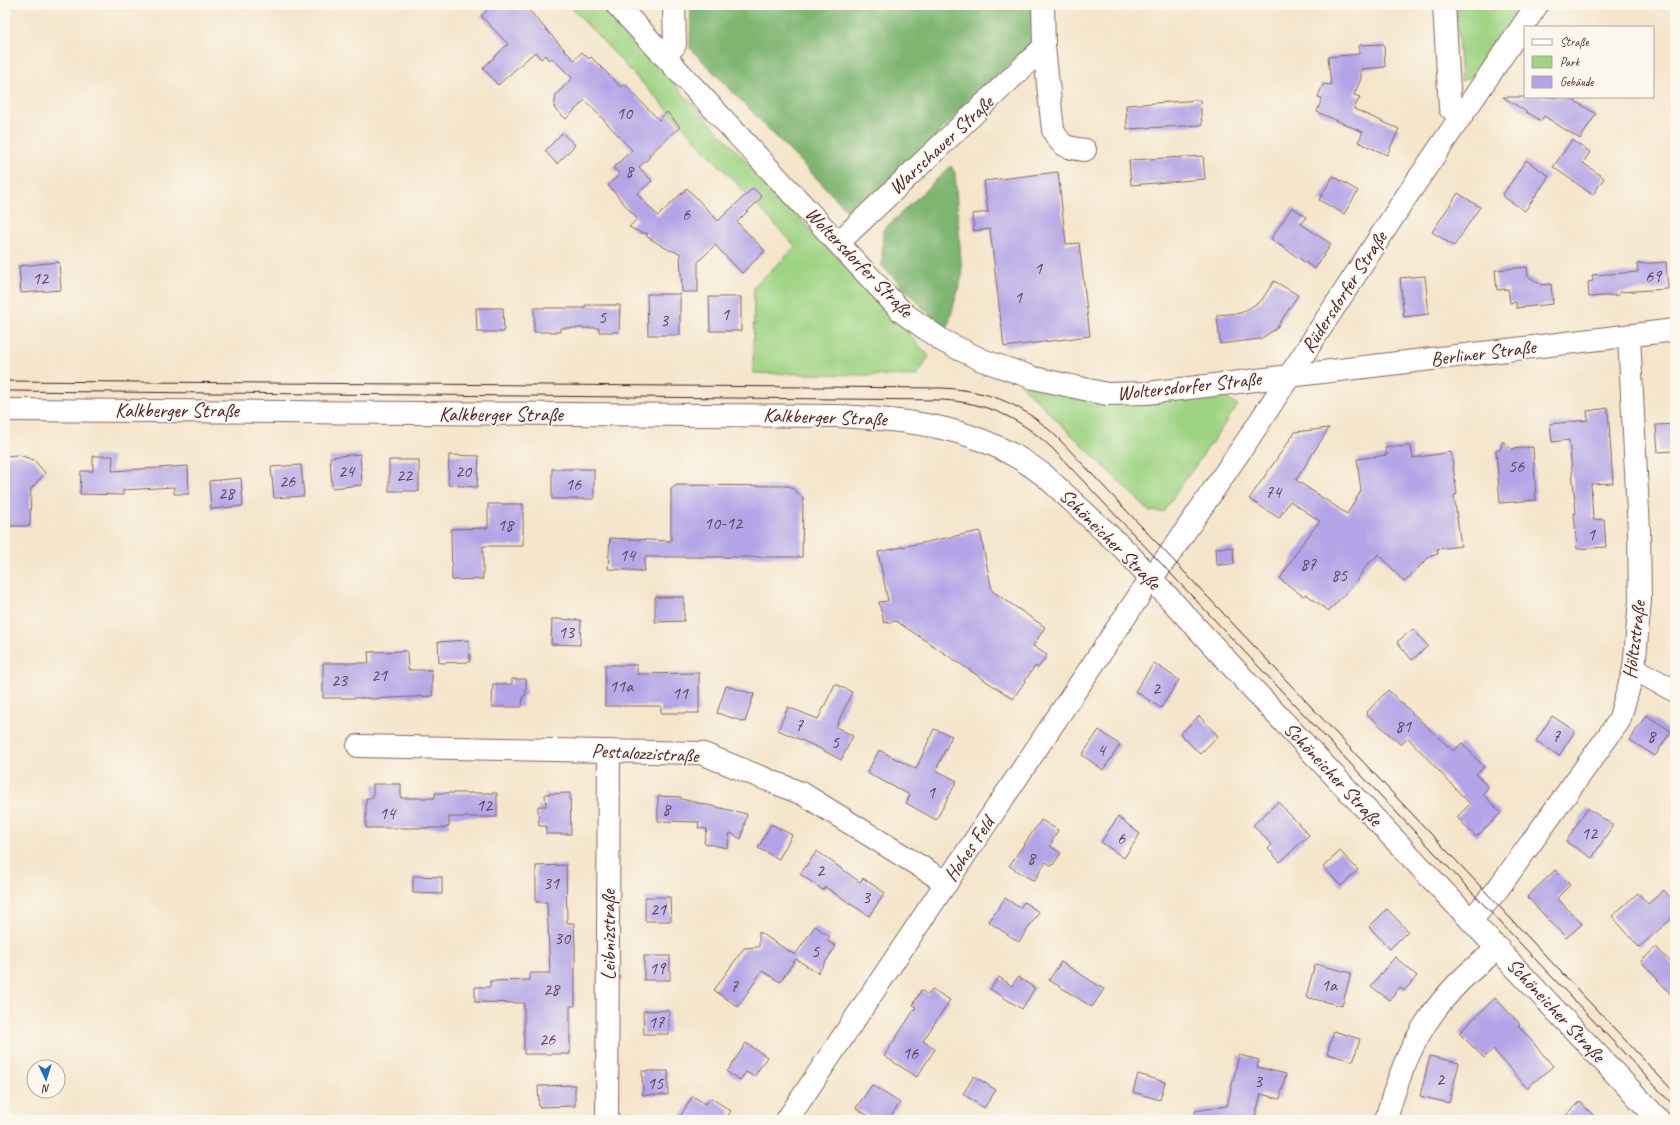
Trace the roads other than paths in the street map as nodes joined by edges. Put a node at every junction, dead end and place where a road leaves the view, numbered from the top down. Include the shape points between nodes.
1 (617, 5) edge
2 (674, 5) edge
3 (1043, 5) edge
4 (1444, 5) edge
5 (1537, 5) edge
6 (1044, 47) junction
7 (665, 56) junction
8 (1461, 115) junction
9 (1085, 150) dead end
10 (838, 243) junction
11 (1675, 330) edge
12 (1629, 336) junction
13 (1290, 376) junction
14 (5, 410) edge
15 (994, 444) joint
16 (1151, 578) junction
17 (1634, 669) junction
18 (1675, 690) edge
19 (358, 746) dead end
20 (609, 751) junction
21 (947, 883) junction
22 (1472, 919) junction
23 (1499, 948) junction
24 (607, 1120) edge
25 (787, 1120) edge
26 (1386, 1120) edge
27 (1659, 1120) edge

1 - 7 street, Woltersdorfer Straße
2 - 7 street via 675,45
3 - 6 street
4 - 8 street via 1450,108
5 - 8 street, Rüdersdorfer Straße
6 - 9 street via 1053,130 1057,140 1068,148
6 - 10 street, Warschauer Straße
7 - 10 street, Woltersdorfer Straße
8 - 13 street, Rüdersdorfer Straße
10 - 13 street, Woltersdorfer Straße via 902,312 943,341 982,360 1034,378 1107,394 1147,393
11 - 12 street, Berliner Straße
12 - 13 street, Berliner Straße
12 - 17 street, Höltzstraße via 1639,532 1640,600
13 - 16 street, Rüdersdorfer Straße
14 - 15 street, Kalkberger Straße via 838,416 920,422
15 - 16 street, Schöneicher Straße via 1031,465 1049,480 1104,529
16 - 21 street, Hohes Feld
16 - 22 street, Schöneicher Straße via 1278,716
17 - 18 street
17 - 22 street, Höltzstraße via 1618,721 1497,890
19 - 20 street, Pestalozzistraße
20 - 21 street, Pestalozzistraße via 700,753 803,794
20 - 24 street, Leibnizstraße
21 - 25 street, Hohes Feld
22 - 23 street, Schöneicher Straße
23 - 26 street via 1439,1003 1413,1042 1395,1085
23 - 27 street, Schöneicher Straße

